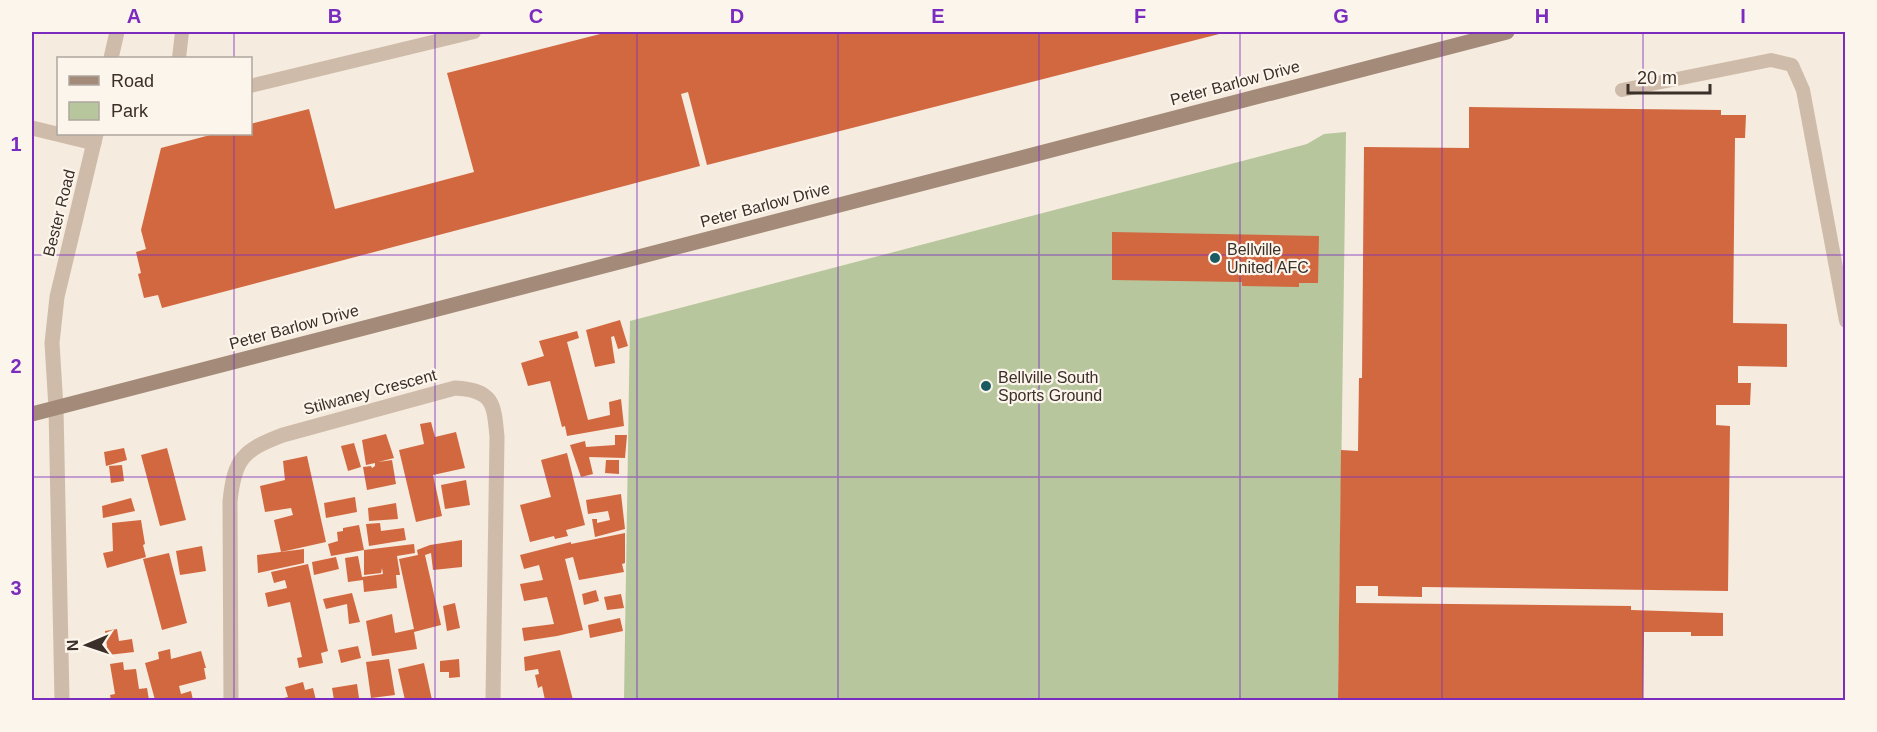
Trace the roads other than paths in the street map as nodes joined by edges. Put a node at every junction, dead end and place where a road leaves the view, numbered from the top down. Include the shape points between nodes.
1 (117, 32) edge
2 (182, 32) edge
3 (474, 32) edge
4 (1508, 32) edge
5 (457, 34) edge
6 (111, 57) edge
7 (179, 57) edge
8 (252, 85) edge
9 (1622, 90) dead end
10 (32, 128) edge
11 (57, 132) edge
12 (76, 135) edge
13 (95, 138) edge
14 (1845, 321) edge
15 (56, 408) junction
16 (32, 414) edge
17 (62, 700) edge
18 (231, 700) edge
19 (492, 700) edge

1 - 6 street
2 - 7 lane
3 - 5 lane
4 - 15 street, Peter Barlow Drive
5 - 8 lane
9 - 14 lane via 1771,60 1791,65 1803,90
10 - 11 street
12 - 13 street
13 - 15 street, Bester Road via 57,297 52,343
15 - 16 street, Peter Barlow Drive
15 - 17 street, Bester Road
18 - 19 street, Stilwaney Crescent via 230,502 232,478 242,459 256,445 282,435 455,388 486,395 495,415

